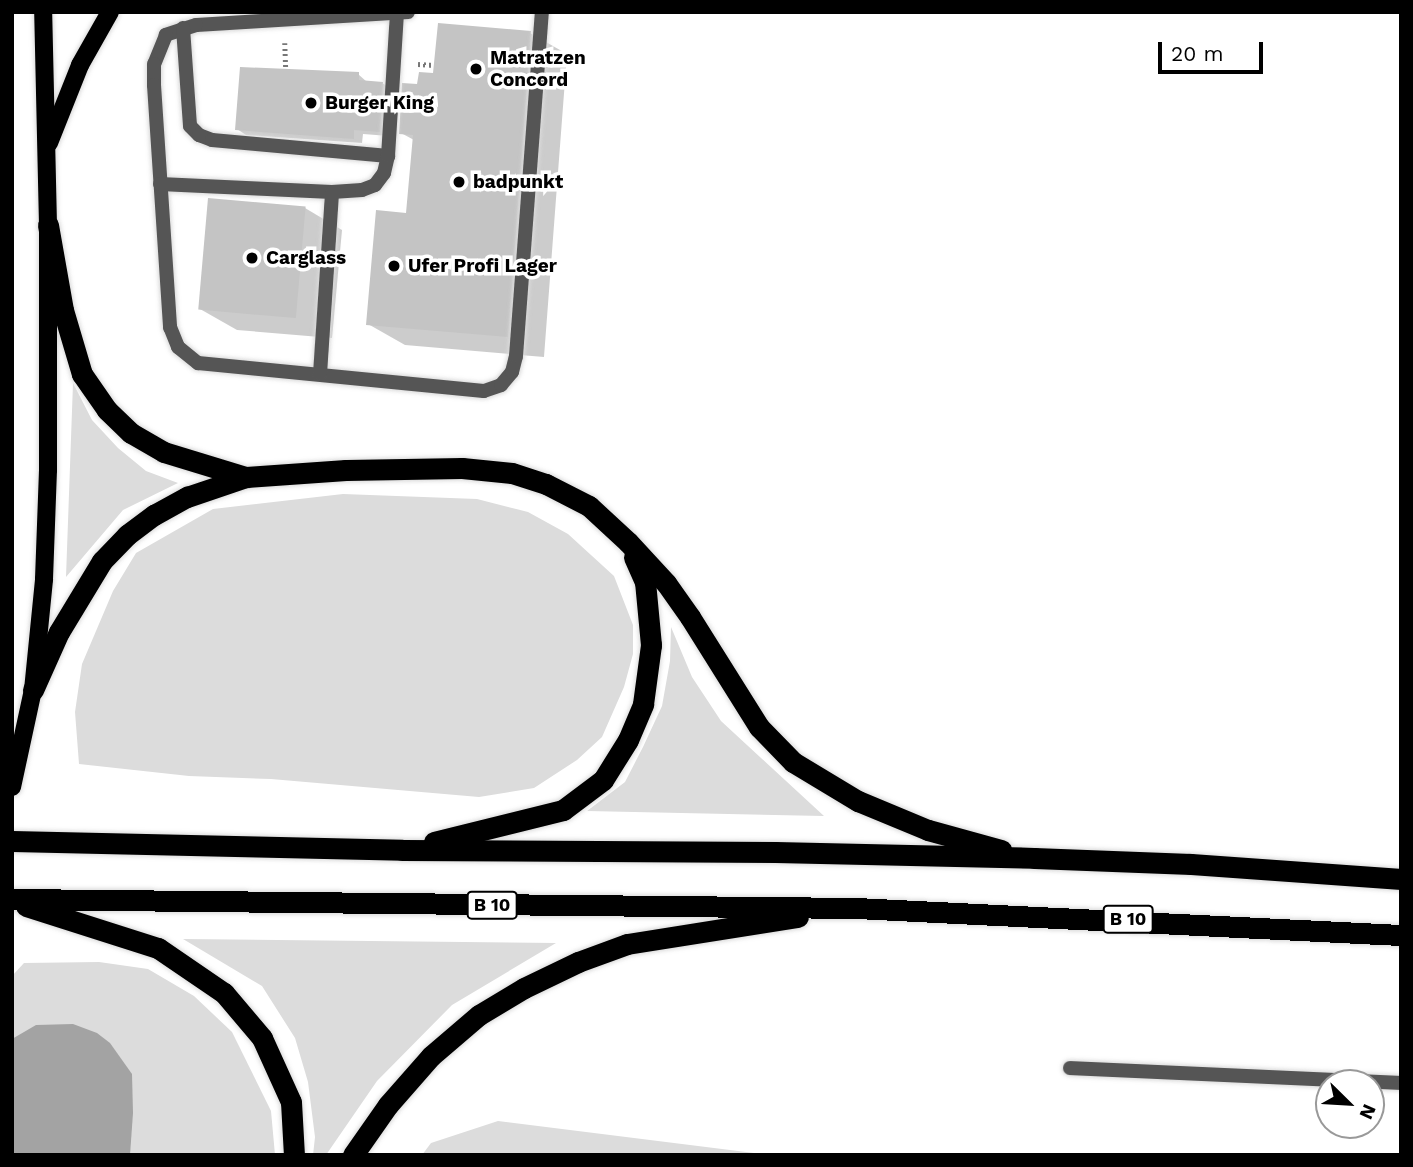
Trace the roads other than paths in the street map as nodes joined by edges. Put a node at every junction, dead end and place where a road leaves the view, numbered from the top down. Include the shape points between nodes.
1 (43, 12) edge
2 (110, 12) edge
3 (408, 12) edge
4 (542, 12) edge
5 (397, 13) edge
6 (183, 28) junction
7 (47, 150) junction
8 (388, 156) junction
9 (160, 184) junction
10 (332, 191) junction
11 (48, 225) junction
12 (320, 374) junction
13 (246, 477) junction
14 (628, 542) junction
15 (33, 690) junction
16 (12, 787) edge
17 (12, 841) edge
18 (402, 850) junction
19 (1034, 859) junction
20 (1401, 879) edge
21 (12, 901) edge
22 (856, 908) junction
23 (1401, 935) edge
24 (1070, 1068) dead end
25 (1401, 1083) edge
26 (295, 1155) edge
27 (353, 1155) edge

1 - 7 main road
2 - 7 main road via 80,65
3 - 5 lane
4 - 12 lane via 512,372 502,385 484,391
5 - 6 lane
5 - 8 lane
6 - 8 lane via 190,126 199,135 212,140
6 - 9 lane via 166,35 154,64
7 - 11 main road
8 - 10 lane via 375,185
9 - 10 lane
9 - 12 lane via 170,327 178,346 198,363 212,367
10 - 12 lane
11 - 13 highway via 63,310 82,374 107,410 131,433 164,452
11 - 15 main road via 48,470
13 - 14 highway via 449,468 512,473 589,506
13 - 15 highway via 187,497 127,535 81,592
14 - 18 highway via 645,582 651,645 643,704 603,780 564,810
14 - 19 highway via 666,583 759,727 793,762 858,801 928,830
15 - 16 main road
17 - 18 highway
18 - 19 highway
19 - 20 highway via 1191,864
21 - 22 highway, B 10
21 - 26 highway via 158,948 224,993 262,1038 291,1102
22 - 23 highway, B 10
22 - 27 highway via 627,944 524,988 479,1015 431,1056
24 - 25 lane

